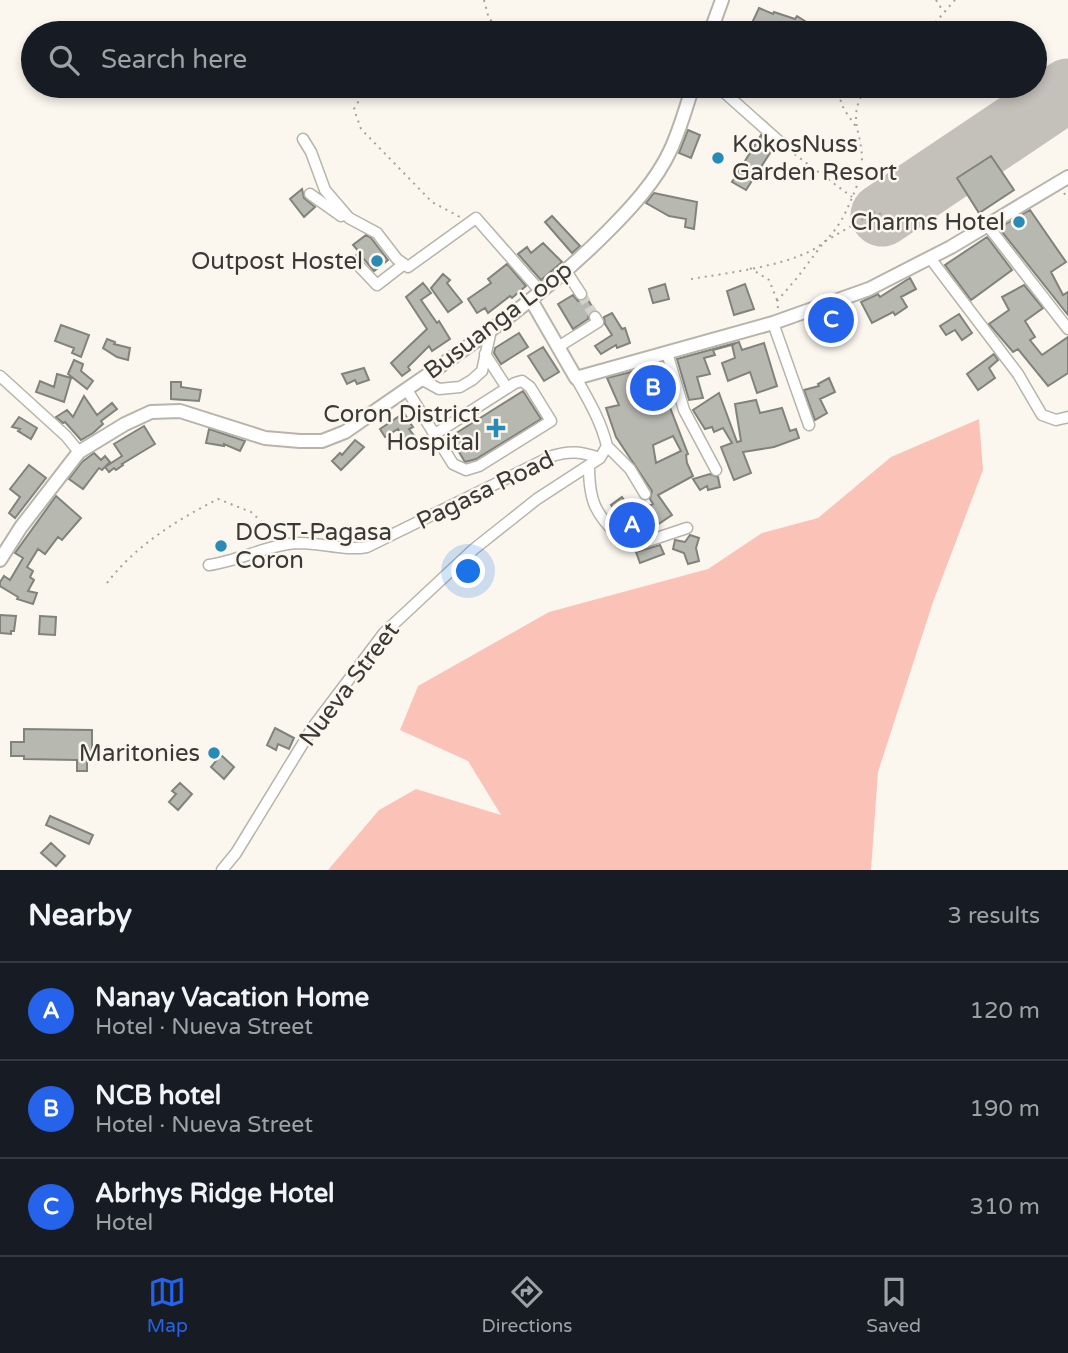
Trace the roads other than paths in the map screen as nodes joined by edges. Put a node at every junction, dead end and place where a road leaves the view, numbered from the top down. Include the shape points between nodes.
1 (722, 0) edge
2 (714, 21) edge
3 (689, 98) edge
4 (730, 98) edge
5 (303, 139) dead end
6 (781, 144) road end
7 (1068, 177) edge
8 (310, 194) dead end
9 (349, 218) junction
10 (988, 226) junction
11 (930, 258) junction
12 (404, 264) junction
13 (359, 266) dead end
14 (566, 271) junction
15 (581, 294) tunnel mouth
16 (536, 296) junction
17 (596, 317) dead end
18 (776, 321) junction
19 (1068, 329) edge
20 (491, 330) junction
21 (558, 347) junction
22 (667, 353) junction
23 (485, 354) junction
24 (0, 376) edge
25 (576, 378) junction
26 (421, 379) junction
27 (507, 388) junction
28 (407, 390) junction
29 (1068, 417) edge
30 (809, 425) dead end
31 (435, 434) junction
32 (607, 446) junction
33 (79, 452) junction
34 (600, 458) junction
35 (589, 466) junction
36 (716, 470) dead end
37 (645, 494) dead end
38 (687, 528) dead end
39 (0, 560) edge
40 (209, 565) dead end
41 (222, 870) edge

1 - 2 main road
3 - 14 main road, Busuanga Loop via 670,152 658,170 623,216
4 - 6 street
5 - 9 street via 325,190
7 - 10 main road
8 - 9 street
9 - 12 street via 377,233
10 - 11 main road
10 - 19 street
11 - 18 main road via 869,289
11 - 29 street via 1018,374 1042,415 1056,420
12 - 13 street via 377,285
12 - 16 street via 408,267 476,218
14 - 15 street
14 - 16 main road, Busuanga Loop
16 - 20 main road, Busuanga Loop
16 - 21 main road
17 - 21 street via 598,322
18 - 22 main road
18 - 30 street
20 - 23 street
20 - 26 main road, Busuanga Loop
21 - 25 main road
22 - 25 main road
22 - 36 street via 684,410
23 - 26 street via 482,371 460,387 439,389
23 - 27 street
24 - 33 street
25 - 32 street via 595,410
26 - 28 main road, Busuanga Loop
27 - 31 street
27 - 31 street via 518,382 528,384 551,421 470,470 453,464
28 - 31 street
28 - 33 main road, Busuanga Loop via 345,432 322,441 265,438 180,411 151,412
32 - 34 street, Nueva Street
32 - 37 street
33 - 39 main road, Busuanga Loop
34 - 35 street, Nueva Street
34 - 40 street, Pagasa Road via 579,450 566,452 367,547 301,543
35 - 38 street via 589,492 596,509 625,544 636,545
35 - 41 street, Nueva Street via 537,499 474,549 384,633 313,727

